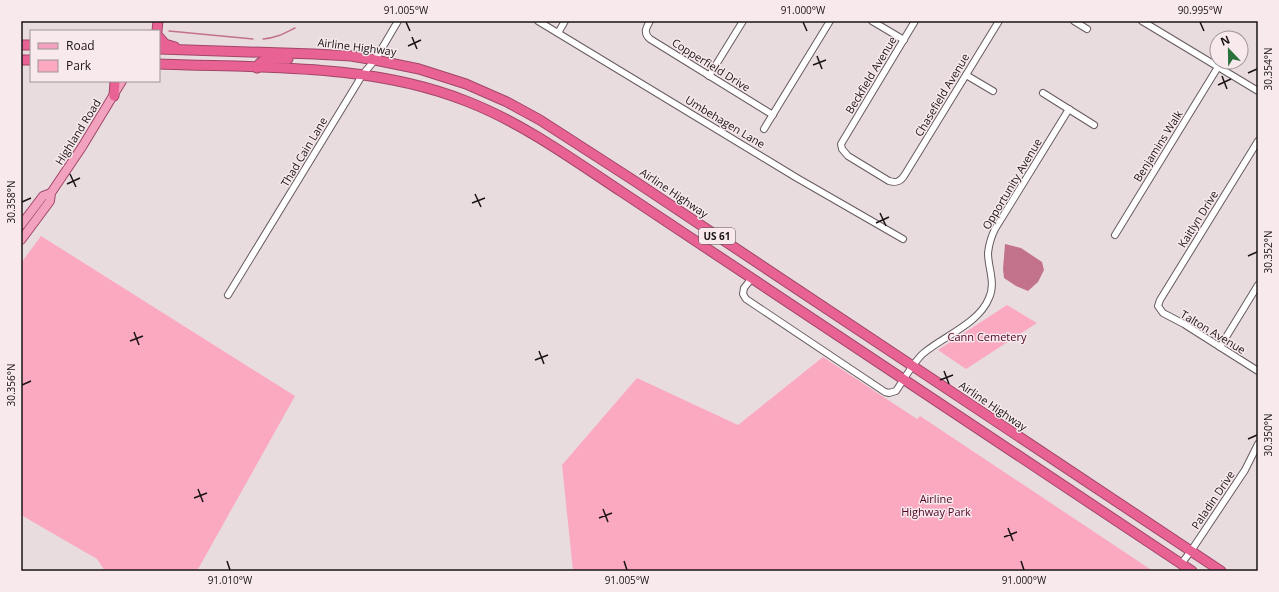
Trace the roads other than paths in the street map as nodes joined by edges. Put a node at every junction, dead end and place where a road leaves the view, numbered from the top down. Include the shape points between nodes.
1 (158, 21) edge
2 (398, 21) edge
3 (538, 21) edge
4 (566, 21) edge
5 (650, 21) edge
6 (743, 21) edge
7 (830, 21) edge
8 (872, 21) edge
9 (915, 21) edge
10 (999, 21) edge
11 (1142, 21) edge
12 (1078, 22) edge
13 (1087, 29) dead end
14 (153, 30) edge
15 (558, 33) junction
16 (160, 38) edge
17 (904, 40) junction
18 (160, 49) edge
19 (194, 51) junction
20 (351, 56) junction
21 (375, 60) junction
22 (1209, 62) edge
23 (160, 64) edge
24 (257, 68) junction
25 (1216, 70) edge
26 (1223, 70) edge
27 (363, 74) junction
28 (966, 75) junction
29 (710, 76) junction
30 (115, 82) edge
31 (121, 82) edge
32 (993, 91) dead end
33 (1258, 91) edge
34 (1043, 93) dead end
35 (114, 96) junction
36 (1069, 109) junction
37 (773, 115) junction
38 (1094, 125) dead end
39 (764, 129) dead end
40 (1258, 141) edge
41 (902, 180) joint
42 (622, 192) junction
43 (51, 193) junction
44 (21, 225) edge
45 (1115, 235) dead end
46 (903, 239) dead end
47 (21, 240) edge
48 (726, 242) junction
49 (752, 278) junction
50 (1258, 285) edge
51 (228, 295) dead end
52 (1159, 308) joint
53 (1220, 347) junction
54 (913, 367) junction
55 (1258, 371) edge
56 (904, 379) junction
57 (1258, 444) edge
58 (1086, 482) junction
59 (1078, 495) junction
60 (1191, 551) junction
61 (1181, 564) junction
62 (1192, 571) edge
63 (1221, 571) edge

1 - 14 main road
2 - 21 street, Thad Cain Lane
3 - 15 street, Umbehagen Lane
4 - 15 street
5 - 29 street, Copperfield Drive via 646,28 650,39
6 - 29 street
7 - 37 street
8 - 17 street
9 - 17 street, Beckfield Avenue
10 - 28 street, Chasefield Avenue
11 - 22 street
12 - 13 street
15 - 46 street, Umbehagen Lane
16 - 19 highway via 165,44
17 - 41 street, Beckfield Avenue via 841,144 848,156 889,181
18 - 19 highway, Airline Highway / US 61
19 - 20 highway, Airline Highway / US 61
20 - 21 highway, Airline Highway / US 61
20 - 24 highway via 265,60
21 - 27 street, Thad Cain Lane
21 - 48 highway, Airline Highway / US 61 via 419,69 466,84 507,102 546,123
23 - 24 highway, US 61
24 - 27 highway, US 61
25 - 45 street, Benjamins Walk
26 - 33 street
27 - 42 highway, US 61 via 430,88 487,110 532,133
27 - 51 street, Thad Cain Lane
28 - 32 street
28 - 41 street, Chasefield Avenue
29 - 37 street, Copperfield Drive
30 - 35 highway
31 - 35 main road, Highland Road
34 - 36 street
35 - 43 main road, Highland Road
36 - 38 street
36 - 54 street, Opportunity Avenue via 989,243 992,285 990,297 983,310 973,320 924,352
37 - 39 street
40 - 52 street, Kaitlyn Drive via 1160,300
42 - 48 highway via 628,186 634,187 694,226
42 - 49 highway, US 61
43 - 44 main road, Highland Road via 43,196
43 - 47 main road, Highland Road via 50,201
48 - 54 highway, Airline Highway / US 61
49 - 56 highway, US 61
49 - 56 street, Opportunity Avenue via 744,288 743,294 746,299 885,392 896,391
50 - 53 street
52 - 53 street, Talton Avenue via 1167,316
53 - 55 street, Talton Avenue
54 - 56 street, Opportunity Avenue
54 - 58 highway, Airline Highway / US 61
56 - 59 highway, US 61
57 - 60 street, Paladin Drive via 1245,470
58 - 59 highway
58 - 60 highway, Airline Highway / US 61
59 - 61 highway, US 61
60 - 61 street, Paladin Drive
60 - 63 highway, Airline Highway / US 61
61 - 62 highway, US 61

